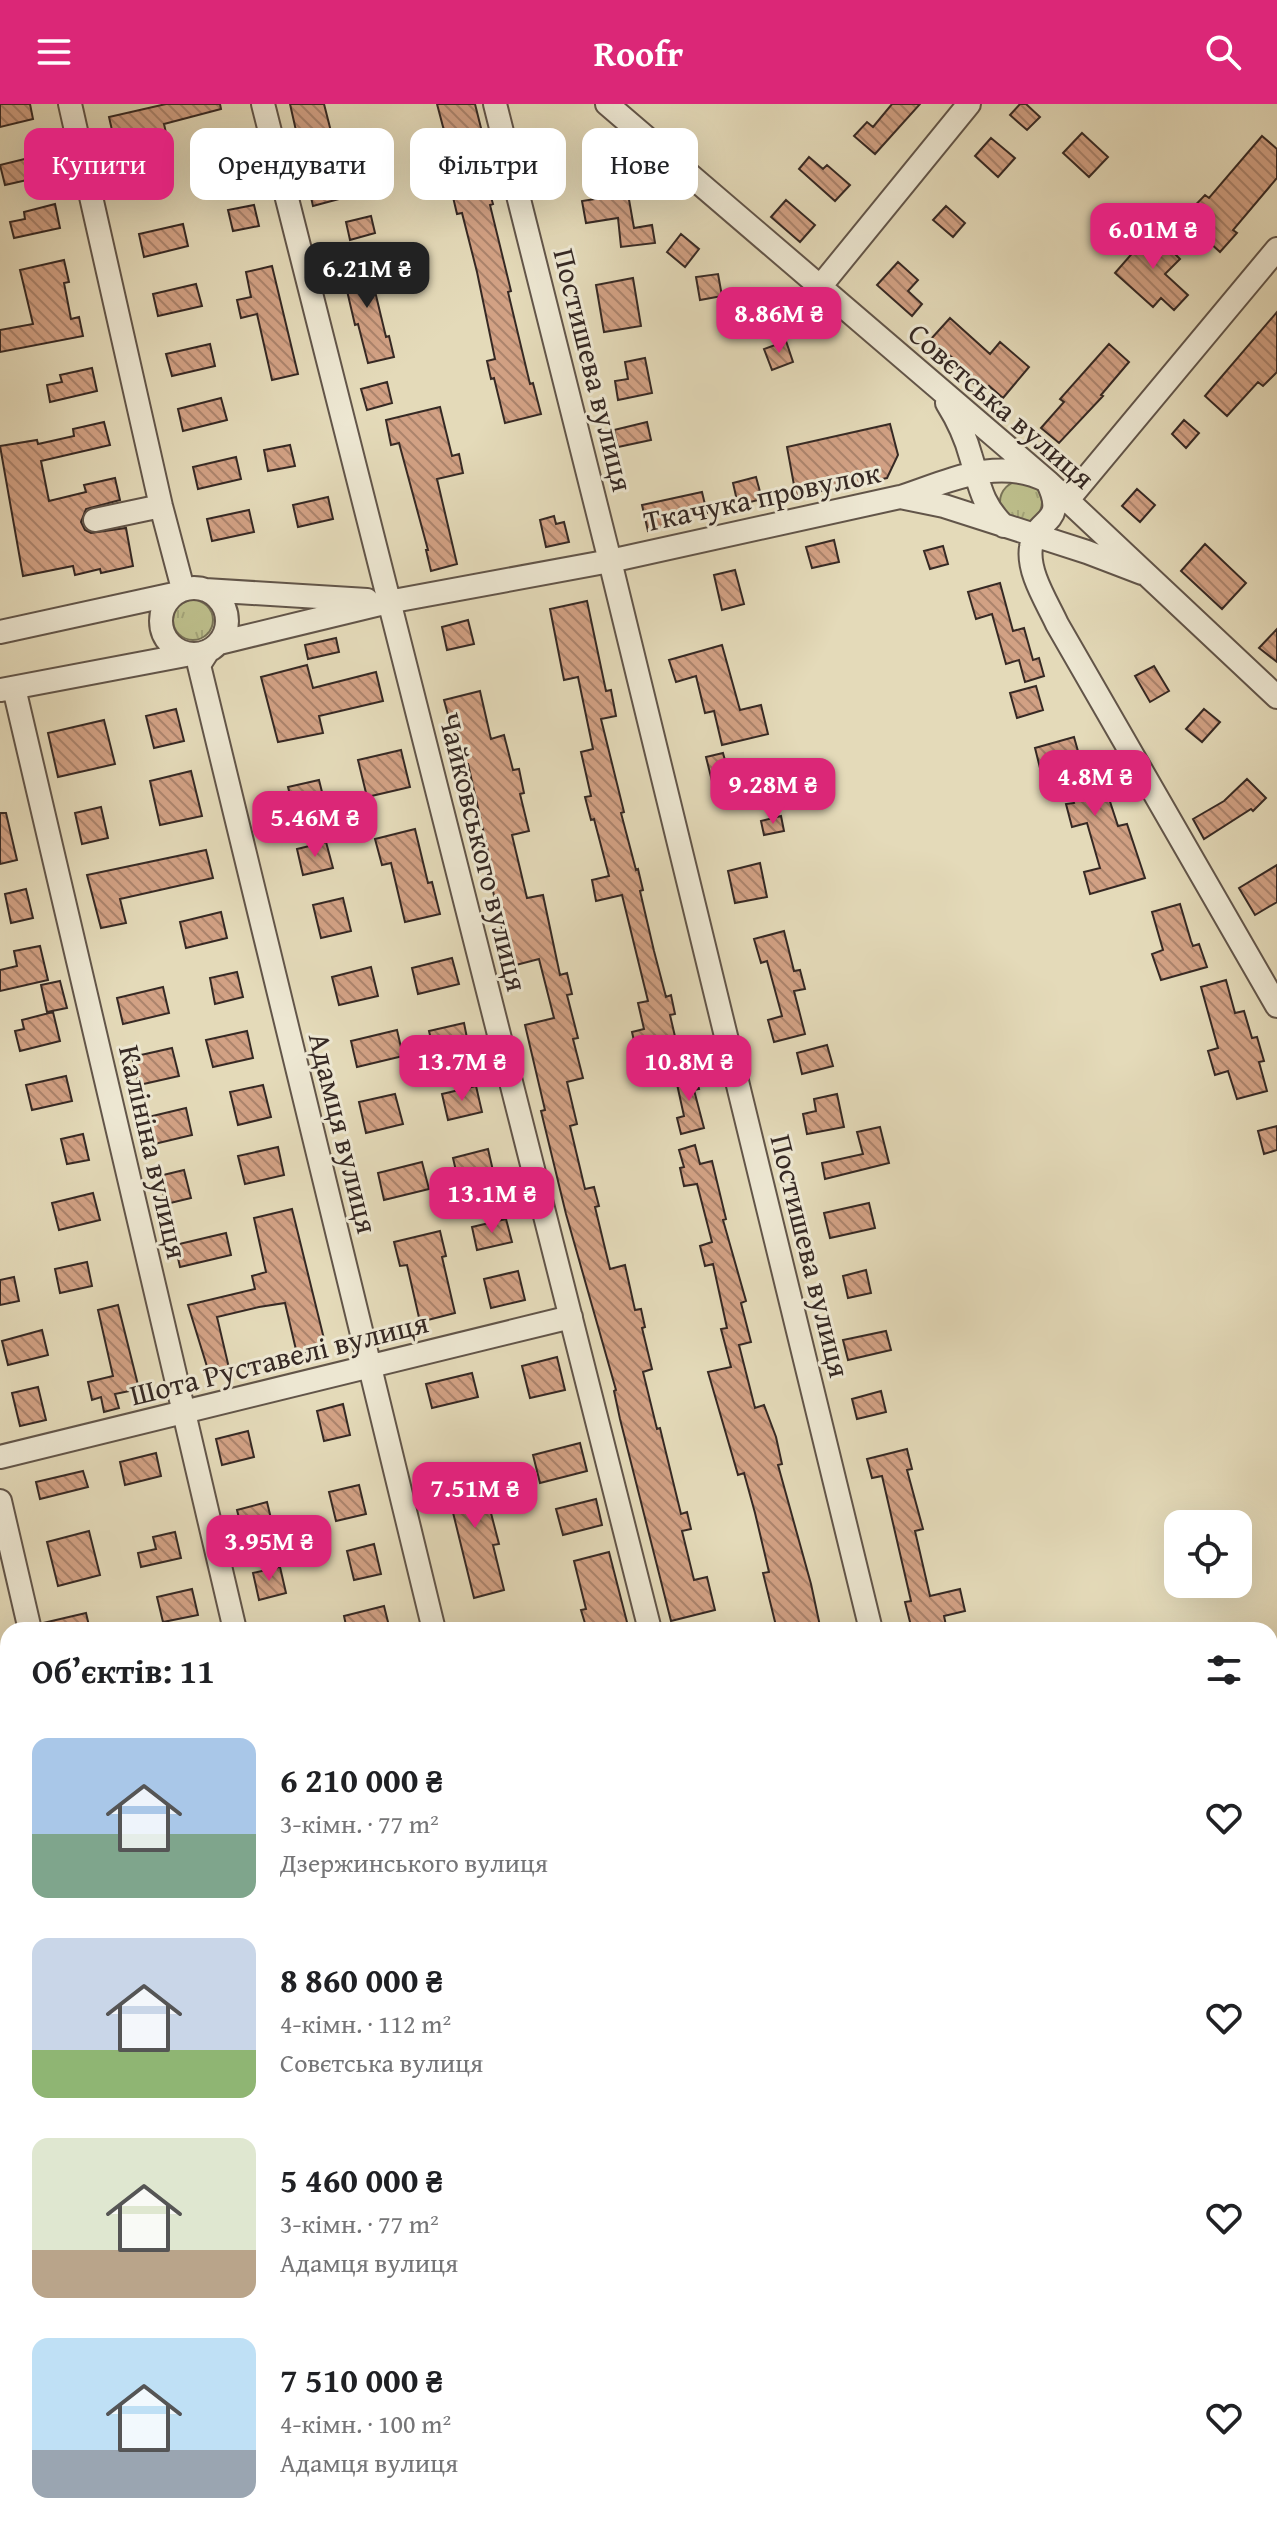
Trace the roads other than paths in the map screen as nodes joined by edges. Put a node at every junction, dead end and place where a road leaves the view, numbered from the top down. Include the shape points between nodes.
1 (70, 104) edge
2 (263, 104) edge
3 (495, 104) edge
4 (607, 104) edge
5 (969, 104) edge
6 (1277, 249) edge
7 (819, 288) junction
8 (940, 392) junction
9 (975, 473) junction
10 (1047, 481) junction
11 (900, 497) junction
12 (1067, 501) junction
13 (161, 506) junction
14 (95, 520) dead end
15 (1004, 526) junction
16 (1034, 536) junction
17 (610, 561) junction
18 (1142, 573) junction
19 (187, 591) junction
20 (388, 602) junction
21 (0, 632) edge
22 (206, 649) junction
23 (7, 689) edge
24 (1277, 697) edge
25 (1277, 1006) edge
26 (571, 1317) junction
27 (369, 1367) junction
28 (183, 1414) junction
29 (0, 1457) edge
30 (0, 1501) edge
31 (28, 1622) edge
32 (233, 1622) edge
33 (432, 1622) edge
34 (648, 1622) edge
35 (869, 1622) edge

1 - 13 street
2 - 20 street, Чайковського вулиця
3 - 17 street, Постишева вулиця
4 - 7 street, Совєтська вулиця
5 - 7 street
6 - 12 street
7 - 8 street, Совєтська вулиця
8 - 9 street via 965,437
8 - 10 street, Совєтська вулиця
9 - 10 street via 1015,469
9 - 11 street
9 - 15 street via 990,512
10 - 12 street, Совєтська вулиця
10 - 16 street via 1054,511
11 - 15 street, Ткачука провулок
11 - 17 street, Ткачука провулок
12 - 18 street, Совєтська вулиця
13 - 14 street
13 - 19 street
15 - 16 street, Ткачука провулок
16 - 18 street, Ткачука провулок
16 - 25 street via 1030,547 1036,579 1057,624
17 - 20 street, Ткачука провулок
17 - 35 street, Постишева вулиця
18 - 24 street, Совєтська вулиця
19 - 20 street
19 - 21 street
19 - 22 street via 215,595 226,613 227,623
19 - 22 street via 162,610 162,630 174,647
20 - 22 street
20 - 26 street, Чайковського вулиця
22 - 23 street
22 - 27 street, Адамця вулиця via 199,665
23 - 28 street, Калініна вулиця
26 - 27 street, Шота Руставелі вулиця
26 - 34 street, Чайковського вулиця
27 - 28 street, Шота Руставелі вулиця
27 - 33 street, Адамця вулиця
28 - 29 street, Шота Руставелі вулиця
28 - 32 street, Калініна вулиця
30 - 31 street

